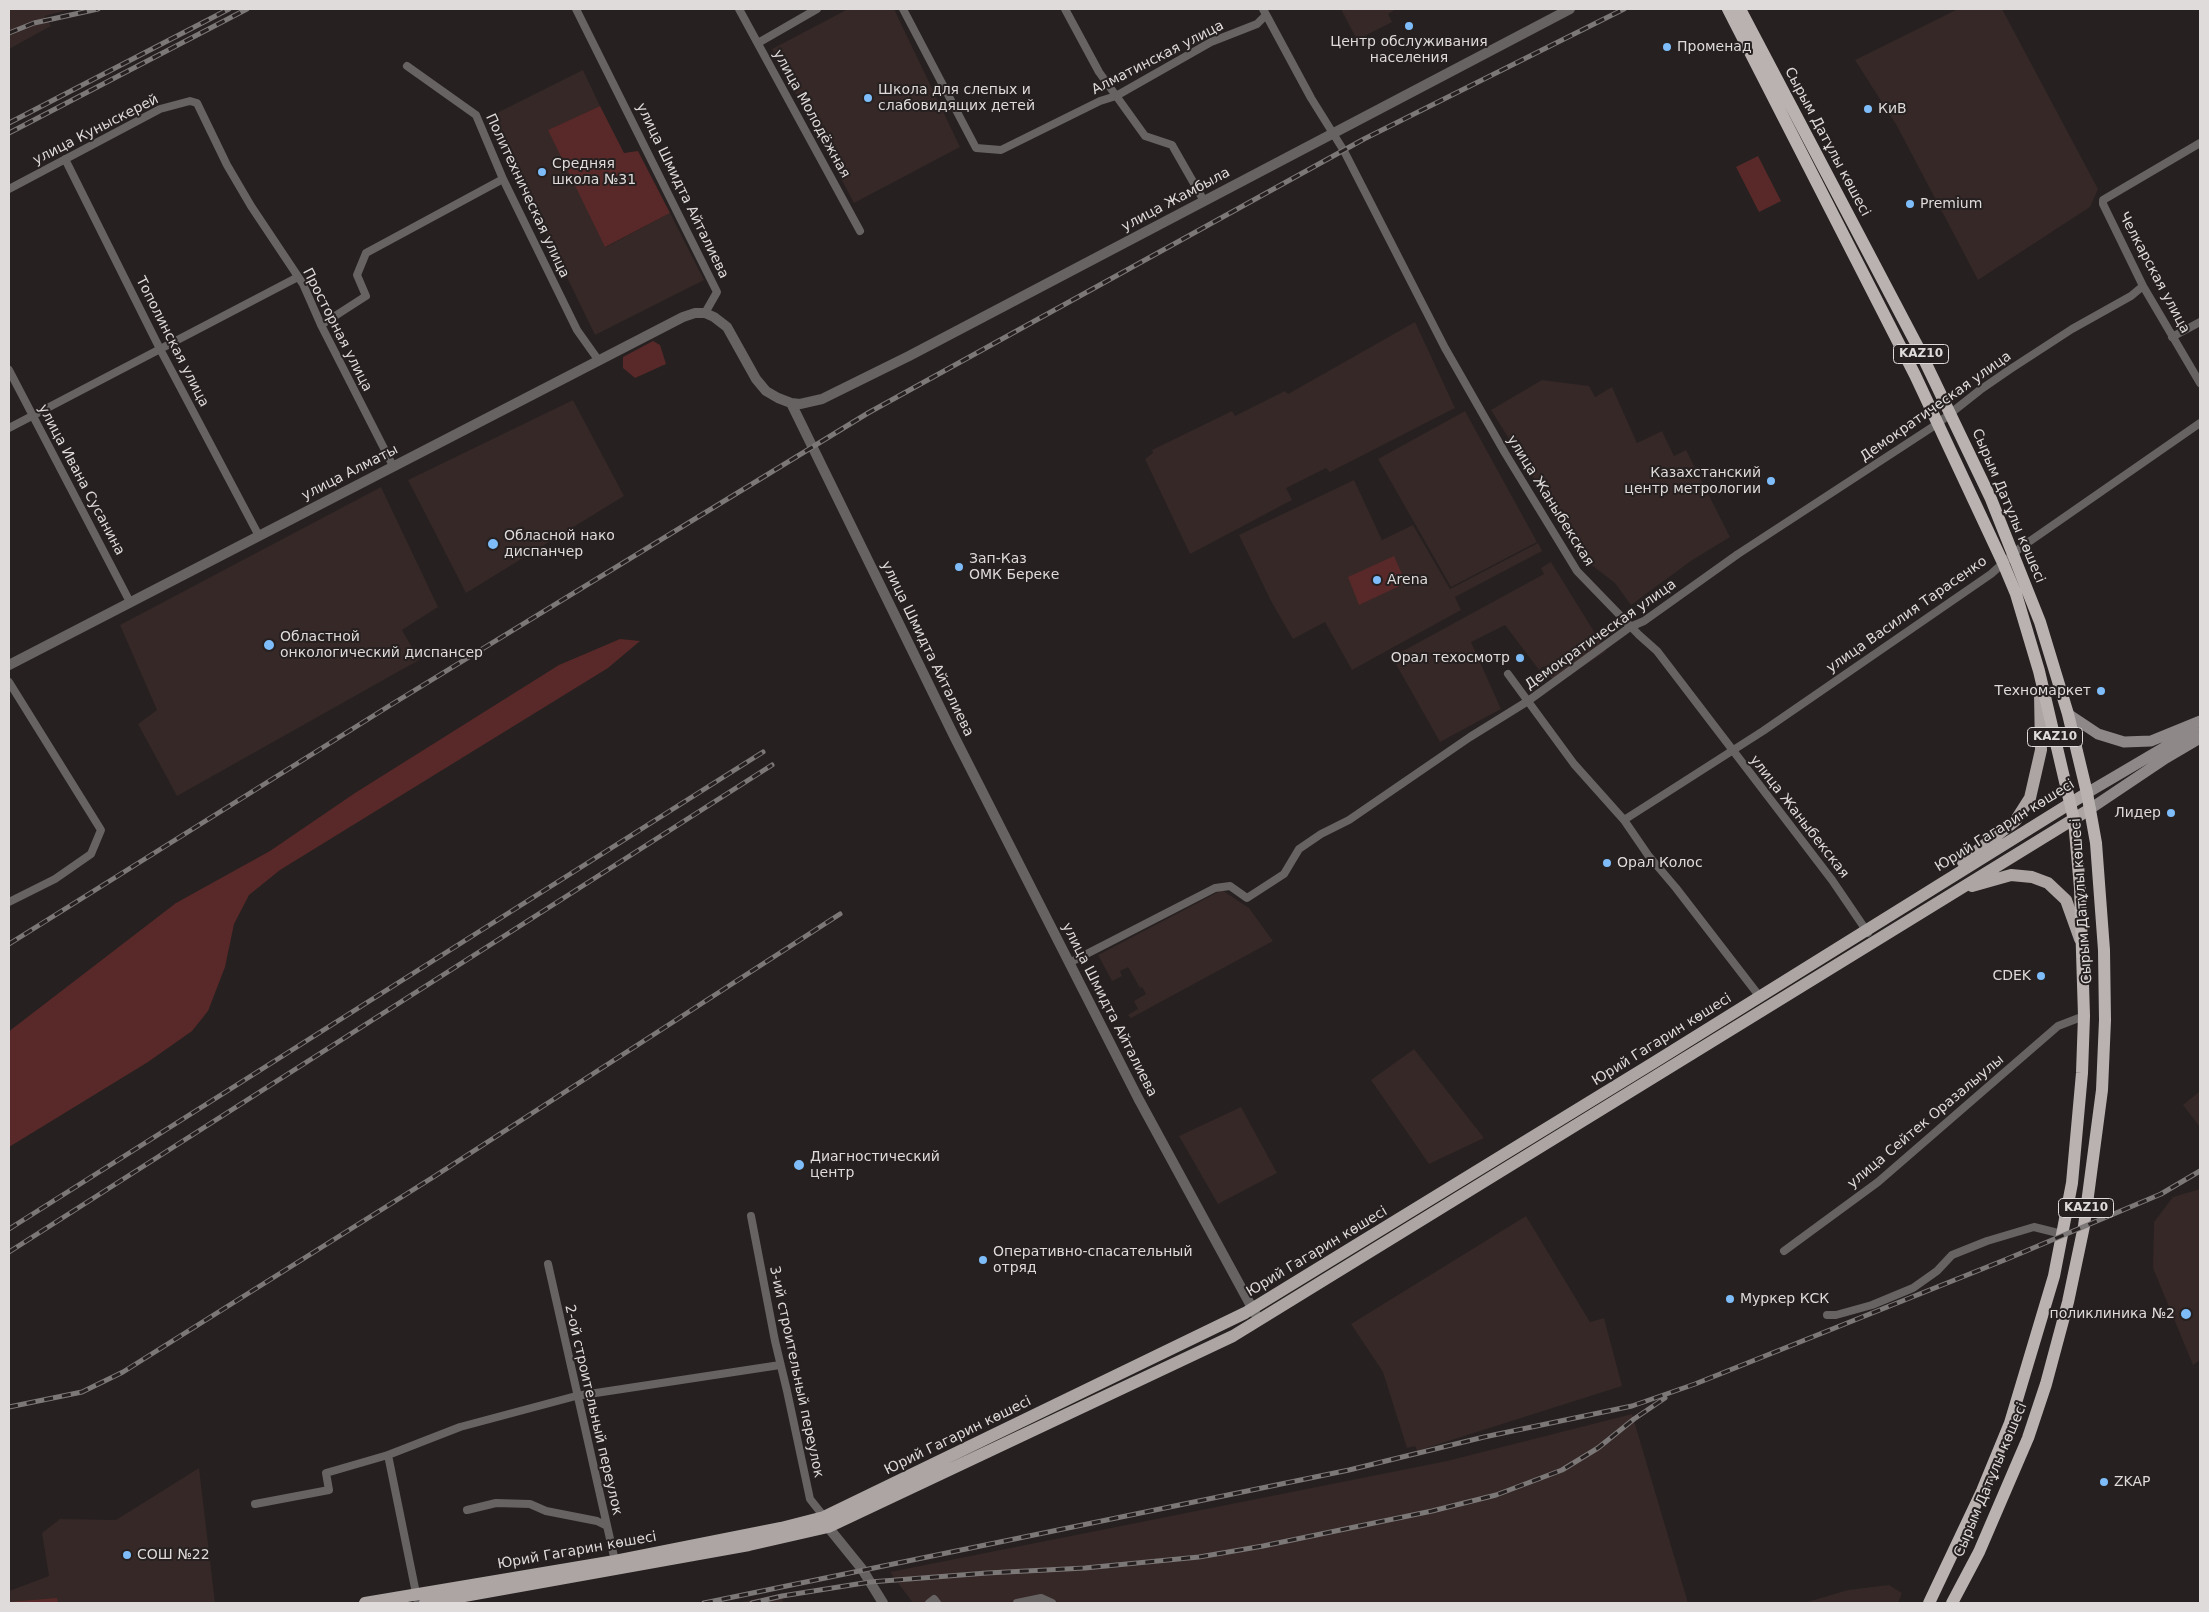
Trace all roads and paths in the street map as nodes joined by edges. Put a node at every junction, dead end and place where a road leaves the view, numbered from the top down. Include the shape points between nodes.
1 (576, 9) edge
2 (739, 9) edge
3 (817, 9) edge
4 (903, 9) edge
5 (1066, 9) edge
6 (1570, 9) edge
7 (1728, 9) edge
8 (1740, 9) edge
9 (1264, 12) edge
10 (758, 43) junction
11 (407, 66) dead end
12 (1116, 96) junction
13 (197, 103) joint
14 (1333, 133) junction
15 (2200, 143) edge
16 (65, 159) junction
17 (503, 179) junction
18 (9, 189) edge
19 (1204, 201) junction
20 (860, 230) dead end
21 (298, 277) junction
22 (2143, 286) junction
23 (705, 314) junction
24 (2200, 322) edge
25 (321, 325) junction
26 (2172, 337) junction
27 (160, 349) junction
28 (599, 360) junction
29 (9, 370) edge
30 (2200, 383) edge
31 (791, 403) junction
32 (1950, 413) junction
33 (33, 416) junction
34 (2200, 423) edge
35 (1937, 424) junction
36 (9, 428) edge
37 (393, 466) junction
38 (259, 536) junction
39 (2014, 553) junction
40 (2003, 563) junction
41 (130, 602) junction
42 (1630, 627) junction
43 (9, 664) edge
44 (2039, 671) junction
45 (1508, 674) dead end
46 (9, 682) edge
47 (1528, 701) junction
48 (2068, 714) junction
49 (2200, 720) edge
50 (2200, 727) edge
51 (2200, 738) edge
52 (1732, 751) junction
53 (2087, 793) junction
54 (2071, 804) junction
55 (2090, 809) junction
56 (1624, 820) junction
57 (2074, 820) junction
58 (1940, 885) junction
59 (1960, 888) junction
60 (9, 902) edge
61 (1866, 930) junction
62 (1874, 941) junction
63 (2103, 942) junction
64 (2082, 943) junction
65 (1069, 963) junction
66 (1760, 997) junction
67 (2084, 1016) junction
68 (751, 1216) dead end
69 (2062, 1234) junction
70 (1784, 1251) dead end
71 (548, 1264) dead end
72 (1253, 1308) junction
73 (1827, 1315) dead end
74 (1260, 1321) junction
75 (780, 1365) junction
76 (576, 1396) junction
77 (388, 1455) junction
78 (255, 1504) dead end
79 (468, 1510) dead end
80 (826, 1522) junction
81 (607, 1526) junction
82 (615, 1561) junction
83 (1941, 1577) junction
84 (1961, 1587) junction
85 (420, 1600) edge
86 (365, 1603) edge
87 (883, 1603) edge
88 (929, 1603) edge
89 (937, 1603) edge
90 (1017, 1603) edge
91 (1052, 1603) edge
92 (1928, 1603) edge
93 (1952, 1603) edge

1 - 23 street, улица Шмидта Айталиева via 717,292
2 - 10 street, улица Молодёжная
3 - 10 street
4 - 12 street, Алматинская улица via 976,148 1001,150
5 - 12 street via 1099,72
6 - 14 street, улица Жамбыла
7 - 35 highway, Сырым Датұлы көшесі / KAZ10
8 - 32 highway, Сырым Датұлы көшесі / KAZ10
9 - 12 street, Алматинская улица via 1257,24 1211,42
9 - 14 street, улица Жаныбекская
10 - 20 street, улица Молодёжная
11 - 17 street, Политехническая улица via 476,115
12 - 19 street via 1145,136 1172,145
13 - 16 street, улица Куныскерей via 190,101 160,109
13 - 21 street, Просторная улица via 251,206
14 - 19 street, улица Жамбыла
14 - 42 street, улица Жаныбекская via 1445,348 1510,461 1577,570
15 - 22 street, Челкарская улица via 2103,200
16 - 18 street, улица Куныскерей
16 - 27 street, Тополинская улица
17 - 25 street via 366,253 357,275 366,296
17 - 28 street, Политехническая улица via 577,330
19 - 31 street, улица Жамбыла via 822,399
21 - 25 street, Просторная улица
21 - 27 street
22 - 26 street, Челкарская улица
22 - 32 street, Демократическая улица via 2009,370
23 - 28 street, улица Алматы via 683,317
23 - 31 street via 727,327 766,391
24 - 26 street
25 - 37 street, Просторная улица
26 - 30 street, Челкарская улица
27 - 33 street
27 - 38 street, Тополинская улица
28 - 37 street, улица Алматы
29 - 33 street, улица Ивана Сусанина
31 - 65 street, улица Шмидта Айталиева
32 - 35 street, Демократическая улица
32 - 39 highway, Сырым Датұлы көшесі / KAZ10
33 - 36 street
33 - 41 street, улица Ивана Сусанина
34 - 39 street, улица Василия Тарасенко
35 - 40 highway, Сырым Датұлы көшесі / KAZ10
35 - 42 street, Демократическая улица via 1738,554 1644,621
37 - 38 street, улица Алматы
38 - 41 street, улица Алматы
39 - 40 street, улица Василия Тарасенко
39 - 48 highway, Сырым Датұлы көшесі / KAZ10 via 2040,622
40 - 44 highway, Сырым Датұлы көшесі / KAZ10 via 2016,594
40 - 52 street, улица Василия Тарасенко
41 - 43 street, улица Алматы
42 - 47 street, Демократическая улица
42 - 52 street, улица Жаныбекская via 1657,651
44 - 54 highway, Сырым Датұлы көшесі / KAZ10
44 - 58 main road via 2041,750 2030,798 2016,820 1963,861
45 - 47 street
46 - 60 street via 101,830 91,854 55,879
47 - 56 street via 1574,764
47 - 65 street, Демократическая улица via 1349,820 1299,849 1284,874 1247,898 1230,886 1215,888
48 - 49 main road via 2098,734 2124,742 2151,742
48 - 53 highway, Сырым Датұлы көшесі / KAZ10
50 - 53 main road, Юрий Гагарин көшесі
51 - 55 main road, Юрий Гагарин көшесі
52 - 56 street, улица Василия Тарасенко
52 - 61 street, улица Жаныбекская via 1832,880
53 - 54 main road, Юрий Гагарин көшесі
53 - 55 highway, Сырым Датұлы көшесі / KAZ10
54 - 57 highway, Сырым Датұлы көшесі / KAZ10
54 - 58 main road, Юрий Гагарин көшесі
55 - 57 main road, Юрий Гагарин көшесі
55 - 63 highway, Сырым Датұлы көшесі / KAZ10 via 2096,843
56 - 66 street
57 - 59 main road, Юрий Гагарин көшесі
57 - 64 highway, Сырым Датұлы көшесі / KAZ10
58 - 61 main road, Юрий Гагарин көшесі
59 - 62 main road, Юрий Гагарин көшесі
59 - 64 main road via 2011,875 2041,880 2066,900
61 - 62 street, улица Жаныбекская
61 - 66 main road, Юрий Гагарин көшесі
62 - 74 main road, Юрий Гагарин көшесі
63 - 64 highway
63 - 84 highway, Сырым Датұлы көшесі / KAZ10 via 2105,1020 2102,1090 2084,1226 2071,1287 2046,1384 2028,1438
64 - 67 highway, Сырым Датұлы көшесі / KAZ10
65 - 72 street, улица Шмидта Айталиева via 1154,1129
66 - 72 main road, Юрий Гагарин көшесі
67 - 69 highway, Сырым Датұлы көшесі / KAZ10 via 2072,1183
67 - 70 street, улица Сейтек Оразалыулы via 2058,1026 1878,1182
68 - 75 street, 3-ий строительный переулок
69 - 73 street via 2034,1227 1987,1241 1952,1255 1937,1271 1913,1288 1872,1305
69 - 83 highway, Сырым Датұлы көшесі / KAZ10 via 2043,1315 2010,1423
71 - 76 street, 2-ой строительный переулок
72 - 74 street, улица Шмидта Айталиева
72 - 80 main road, Юрий Гагарин көшесі
74 - 80 main road, Юрий Гагарин көшесі
75 - 76 street
75 - 80 street, 3-ий строительный переулок via 810,1499
76 - 77 street via 460,1427
76 - 81 street, 2-ой строительный переулок
77 - 78 street via 326,1472 330,1490
77 - 85 street
79 - 81 street via 496,1503 530,1504
80 - 82 main road, Юрий Гагарин көшесі
80 - 85 main road, Юрий Гагарин көшесі via 785,1538
80 - 87 street
81 - 82 street, 2-ой строительный переулок
82 - 85 main road, Юрий Гагарин көшесі
83 - 84 highway
83 - 92 highway, Сырым Датұлы көшесі / KAZ10
84 - 93 highway, Сырым Датұлы көшесі / KAZ10
85 - 86 main road, Юрий Гагарин көшесі
88 - 89 street via 934,1599
90 - 91 street via 1041,1598

